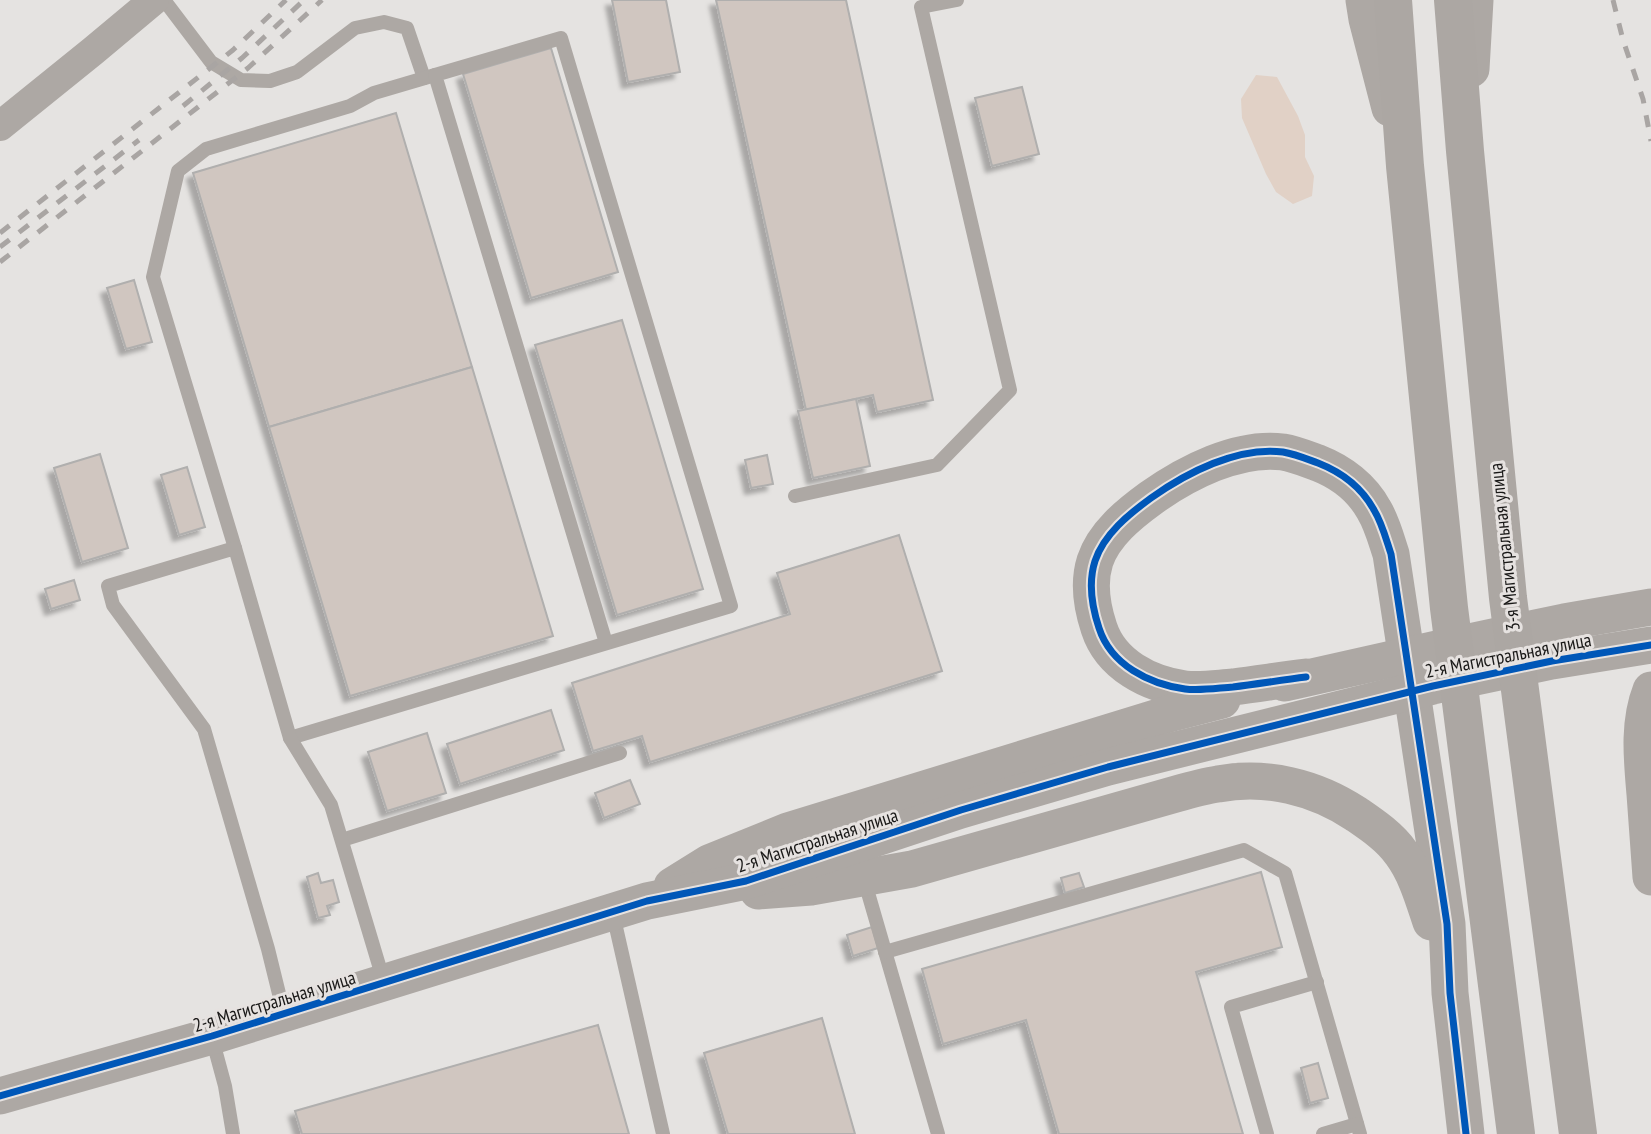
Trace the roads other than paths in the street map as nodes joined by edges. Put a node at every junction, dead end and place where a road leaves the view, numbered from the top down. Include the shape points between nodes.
1 (154, 0) edge
2 (164, 0) edge
3 (957, 0) edge
4 (1453, 0) edge
5 (1475, 0) edge
6 (920, 4) edge
7 (1370, 5) edge
8 (430, 77) junction
9 (0, 126) edge
10 (1465, 151) junction
11 (795, 496) dead end
12 (235, 548) junction
13 (1651, 607) edge
14 (606, 643) junction
15 (1651, 645) edge
16 (1241, 690) junction
17 (1651, 690) edge
18 (290, 738) junction
19 (620, 753) dead end
20 (342, 840) junction
21 (1651, 877) edge
22 (864, 878) junction
23 (651, 900) junction
24 (612, 913) junction
25 (886, 952) junction
26 (1317, 982) junction
27 (385, 983) junction
28 (1450, 993) junction
29 (284, 1014) junction
30 (212, 1036) junction
31 (0, 1096) edge
32 (1359, 1129) edge
33 (233, 1134) edge
34 (663, 1134) edge
35 (938, 1134) edge
36 (1267, 1134) edge
37 (1323, 1134) edge
38 (1466, 1134) edge
39 (1516, 1134) edge
40 (1578, 1134) edge

1 - 9 street
2 - 8 lane via 211,62 241,80 270,80 296,72 355,28 384,22 407,28
3 - 6 lane
4 - 10 main road, 3-я Магистральная улица
5 - 10 street
6 - 11 lane via 1010,390 937,466
7 - 39 main road via 1405,166 1449,608
8 - 12 lane via 205,149 178,171 153,276
8 - 14 lane
8 - 14 lane via 561,38 731,606
10 - 40 main road, 3-я Магистральная улица via 1508,598
12 - 18 lane
12 - 29 lane via 108,586 113,605 204,729
13 - 16 street, 2-я Магистральная улица
14 - 18 lane
15 - 23 street, 2-я Магистральная улица via 1433,686 1249,731 961,810 746,881
16 - 23 street, 2-я Магистральная улица via 788,831 709,863
16 - 28 street via 1188,690 1139,675 1102,639 1091,582 1107,538 1170,485 1223,460 1285,452 1328,467 1364,495 1375,510 1391,554 1445,911
17 - 21 street via 1645,706 1642,758
18 - 20 lane via 331,805
19 - 20 lane
20 - 27 lane
22 - 23 street via 811,887
22 - 25 lane
22 - 28 street via 912,869 1220,783 1291,785 1341,804 1401,852 1418,884
23 - 24 street, 2-я Магистральная улица
24 - 27 street, 2-я Магистральная улица
24 - 34 lane
25 - 26 lane via 1244,850 1285,873
25 - 35 lane
26 - 32 lane
26 - 36 lane via 1231,1007
27 - 29 street, 2-я Магистральная улица
28 - 38 street
29 - 30 street, 2-я Магистральная улица
30 - 31 street, 2-я Магистральная улица
30 - 33 lane
32 - 37 lane

